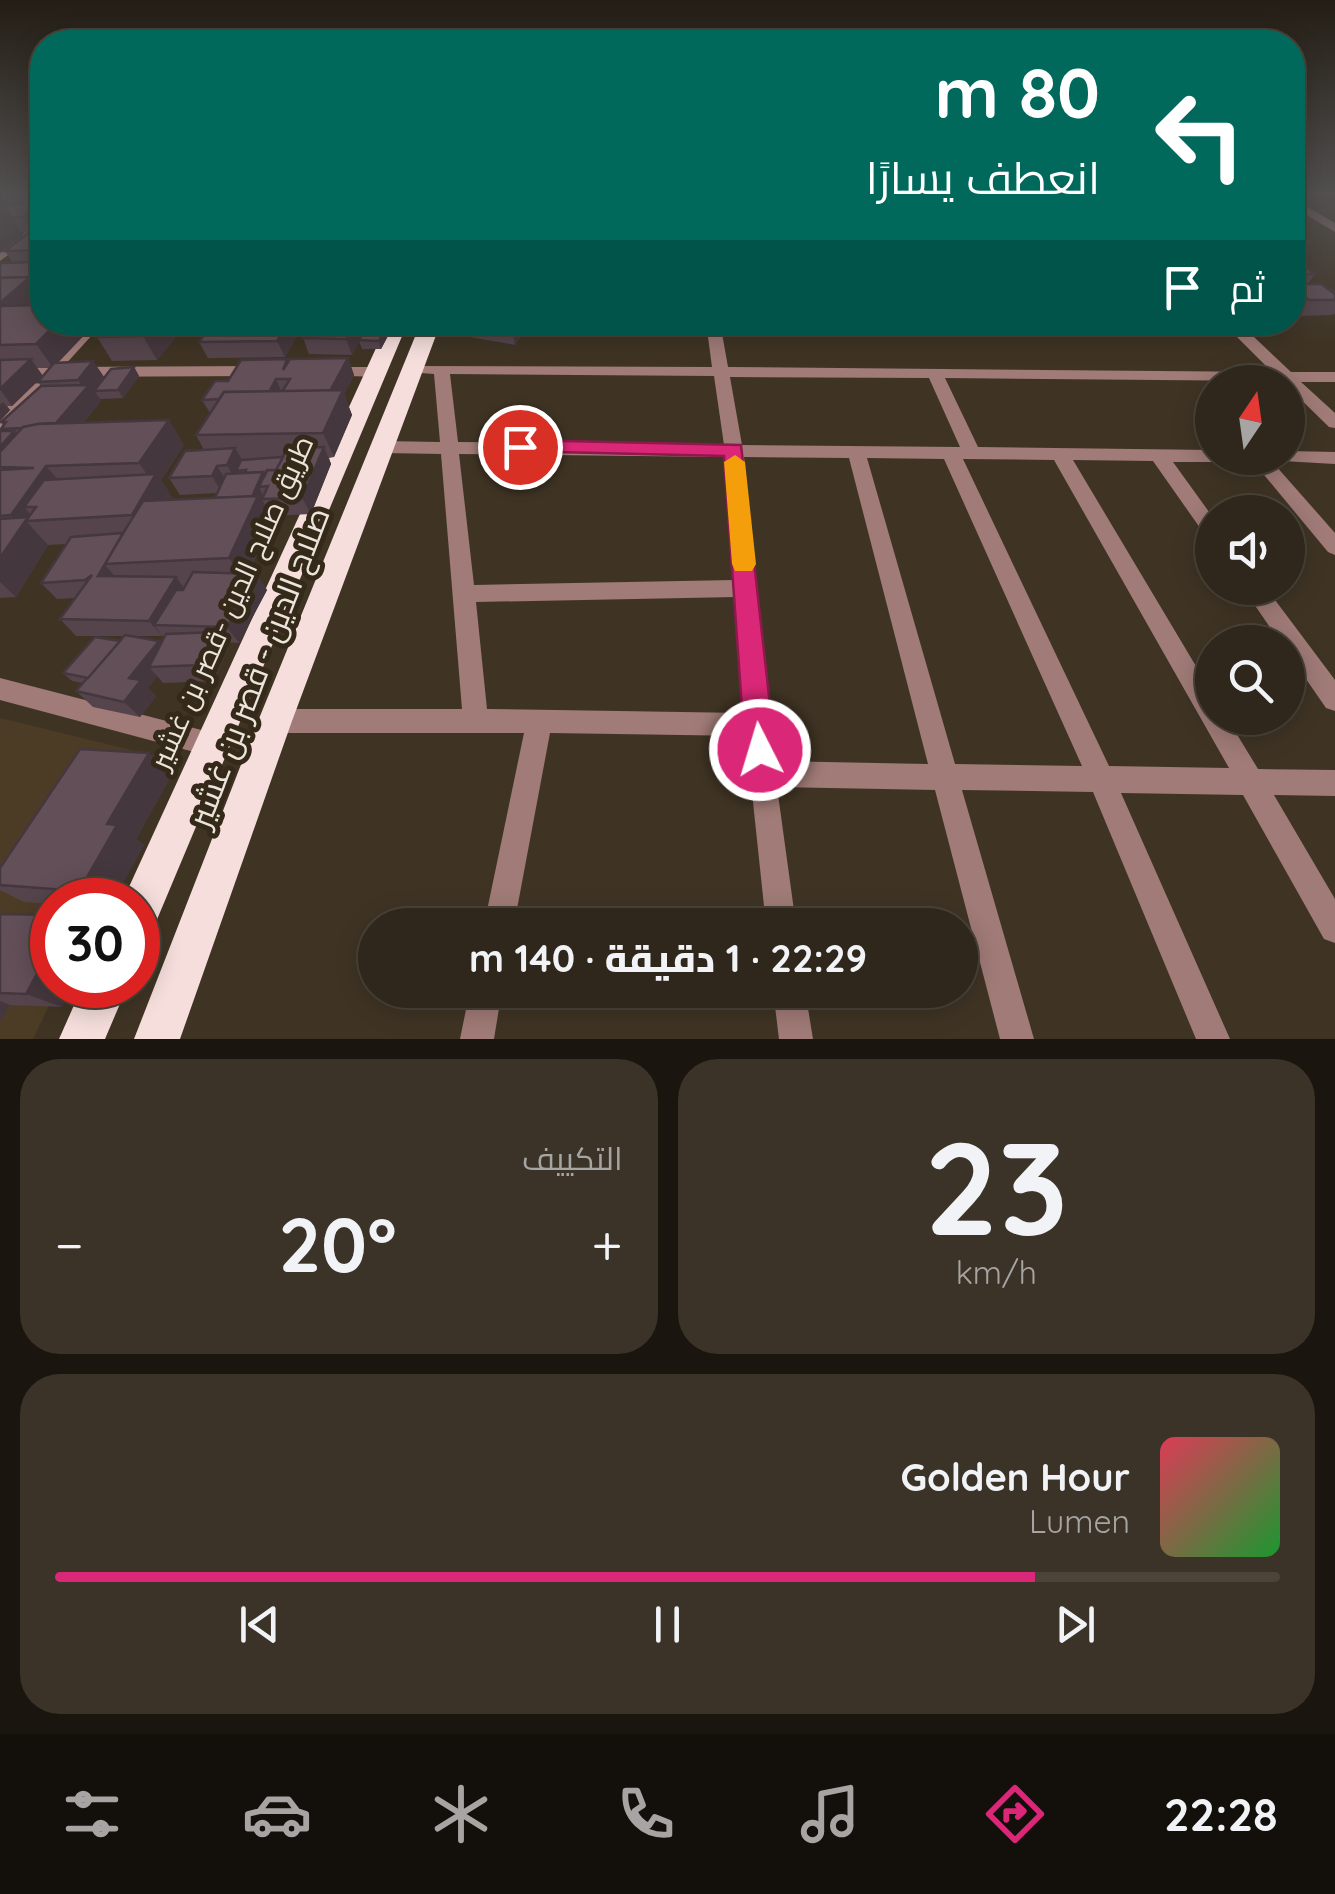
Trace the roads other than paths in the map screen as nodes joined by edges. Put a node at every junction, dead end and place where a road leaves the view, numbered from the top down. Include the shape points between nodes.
1 (85, 335) edge
2 (393, 335) edge
3 (430, 335) edge
4 (716, 335) edge
5 (1243, 335) edge
6 (1275, 365) edge
7 (428, 370) junction
8 (52, 371) junction
9 (0, 372) edge
10 (282, 372) edge
11 (301, 372) edge
12 (378, 372) junction
13 (723, 372) junction
14 (935, 374) junction
15 (1195, 376) edge
16 (1305, 377) edge
17 (1335, 377) edge
18 (1305, 394) edge
19 (1335, 423) edge
20 (0, 424) edge
21 (448, 446) junction
22 (383, 448) junction
23 (734, 450) junction
24 (856, 450) junction
25 (962, 453) junction
26 (1060, 454) junction
27 (1159, 456) junction
28 (1195, 456) edge
29 (1305, 457) edge
30 (1335, 458) edge
31 (1274, 475) edge
32 (1195, 506) edge
33 (1335, 547) edge
34 (746, 588) junction
35 (464, 594) junction
36 (1266, 605) edge
37 (1195, 685) edge
38 (0, 688) edge
39 (1335, 700) edge
40 (275, 721) junction
41 (476, 721) junction
42 (539, 721) junction
43 (758, 725) junction
44 (1224, 735) edge
45 (213, 745) junction
46 (762, 774) junction
47 (944, 778) junction
48 (1101, 778) junction
49 (1252, 782) junction
50 (1335, 783) edge
51 (154, 878) edge
52 (502, 908) edge
53 (779, 908) edge
54 (1335, 928) edge
55 (96, 1008) edge
56 (482, 1008) edge
57 (792, 1008) edge
58 (82, 1039) edge
59 (157, 1039) edge
60 (476, 1039) edge
61 (796, 1039) edge
62 (1017, 1039) edge
63 (1213, 1039) edge

1 - 8 street
2 - 12 highway, طريق صلاح الدين -قصر بن غشير
3 - 7 highway, صلاح الدين - قصر بن غشير
4 - 13 street
5 - 6 street
7 - 13 street
7 - 21 street
7 - 22 highway, صلاح الدين - قصر بن غشير
8 - 9 street
8 - 10 street
8 - 20 street
11 - 12 street
12 - 45 highway, طريق صلاح الدين -قصر بن غشير
13 - 14 street
13 - 23 street
14 - 15 street
14 - 25 street
16 - 17 street
18 - 19 street
21 - 22 street
21 - 23 street
21 - 35 street
22 - 40 highway, صلاح الدين - قصر بن غشير
23 - 24 street
23 - 34 street
24 - 25 street
24 - 47 street
25 - 26 street
25 - 48 street
26 - 27 street
26 - 37 street
27 - 28 street
27 - 32 street
29 - 30 street
31 - 33 street
34 - 35 street
34 - 43 street
35 - 41 street
36 - 39 street
38 - 45 street
40 - 41 street
40 - 59 highway, صلاح الدين - قصر بن غشير
41 - 42 street
42 - 43 street
42 - 52 street
43 - 46 street
44 - 49 street
45 - 51 highway, طريق صلاح الدين -قصر بن غشير
46 - 47 street
46 - 53 street
47 - 48 street
47 - 62 street
48 - 49 street
48 - 63 street
49 - 50 street
49 - 54 street
55 - 58 highway
56 - 60 street
57 - 61 street

